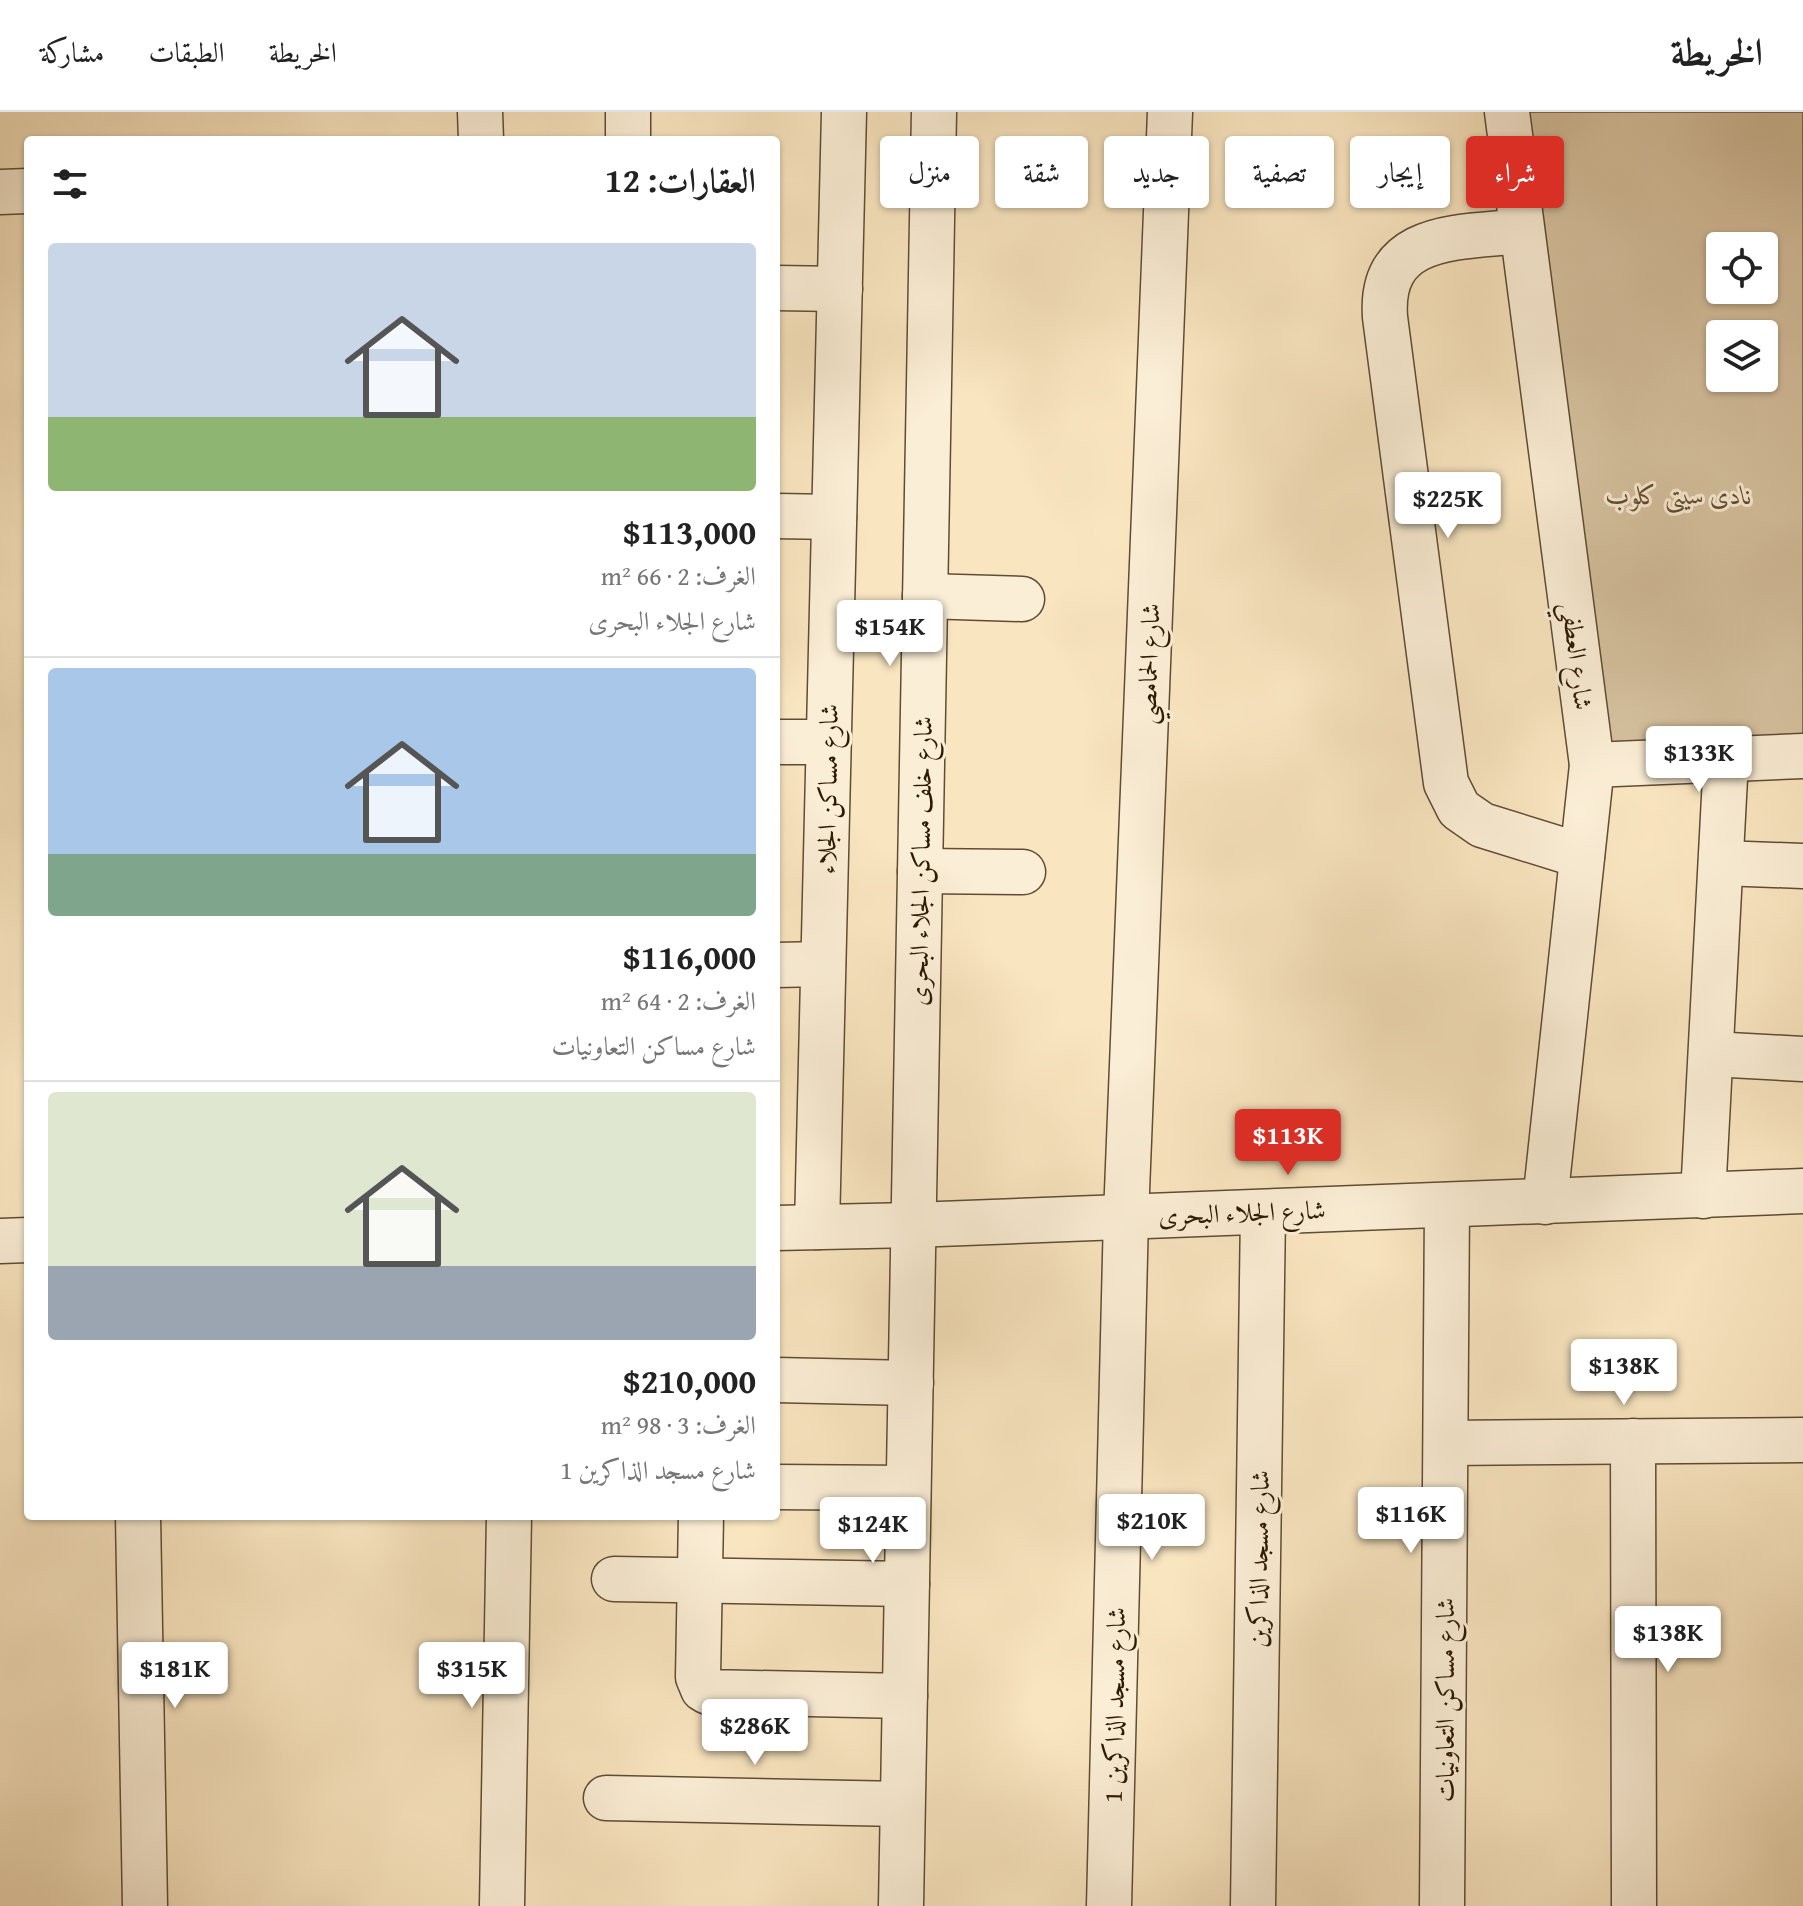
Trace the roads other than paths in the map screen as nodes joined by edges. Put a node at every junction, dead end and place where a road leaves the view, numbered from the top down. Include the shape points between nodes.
1 (480, 112) edge
2 (628, 112) edge
3 (844, 112) edge
4 (934, 112) edge
5 (1170, 112) edge
6 (1507, 112) edge
7 (481, 136) edge
8 (628, 136) edge
9 (24, 191) edge
10 (0, 192) edge
11 (1522, 231) junction
12 (780, 288) edge
13 (840, 289) junction
14 (780, 516) edge
15 (834, 517) junction
16 (925, 596) junction
17 (1022, 599) dead end
18 (780, 742) edge
19 (828, 742) junction
20 (1803, 756) edge
21 (1726, 759) junction
22 (1592, 765) junction
23 (1582, 856) junction
24 (1721, 863) junction
25 (1803, 866) edge
26 (920, 871) junction
27 (1023, 872) dead end
28 (823, 964) junction
29 (780, 965) edge
30 (1711, 1054) junction
31 (1803, 1059) edge
32 (1803, 1191) edge
33 (1703, 1196) junction
34 (1545, 1202) junction
35 (1447, 1205) junction
36 (1263, 1212) junction
37 (1126, 1216) junction
38 (913, 1225) junction
39 (797, 1227) edge
40 (24, 1240) edge
41 (0, 1241) edge
42 (780, 1380) edge
43 (911, 1383) junction
44 (1803, 1440) edge
45 (1633, 1441) junction
46 (1446, 1443) junction
47 (780, 1487) edge
48 (908, 1488) junction
49 (138, 1520) edge
50 (509, 1520) edge
51 (701, 1520) edge
52 (614, 1579) dead end
53 (700, 1581) junction
54 (907, 1584) junction
55 (905, 1696) junction
56 (606, 1798) dead end
57 (902, 1804) junction
58 (145, 1906) edge
59 (502, 1906) edge
60 (901, 1906) edge
61 (1109, 1906) edge
62 (1253, 1906) edge
63 (1442, 1906) edge
64 (1634, 1906) edge

1 - 7 street
2 - 8 street
3 - 13 street, شارع مساكن الجلاء
4 - 16 street, شارع خلف مساكن الجلاء البحرى
5 - 37 street, شارع الحمامصي
6 - 11 street, شارع العطفي
9 - 10 street
11 - 22 street, شارع العطفي
11 - 23 street via 1433,241 1414,249 1399,262 1383,297 1446,783 1459,809 1482,825
12 - 13 street
13 - 15 street, شارع مساكن الجلاء
14 - 15 street
15 - 19 street, شارع مساكن الجلاء
16 - 17 street
16 - 26 street, شارع خلف مساكن الجلاء البحرى
18 - 19 street
19 - 28 street, شارع مساكن الجلاء
20 - 21 street
21 - 22 street
21 - 24 street
22 - 23 street, شارع العطفي
23 - 34 street, شارع العطفي
24 - 25 street
24 - 30 street
26 - 27 street
26 - 38 street, شارع خلف مساكن الجلاء البحرى
28 - 29 street
28 - 39 street, شارع مساكن الجلاء
30 - 31 street
30 - 33 street
32 - 33 street, شارع الجلاء البحرى
33 - 34 street, شارع الجلاء البحرى
34 - 35 street, شارع الجلاء البحرى
35 - 36 street, شارع الجلاء البحرى
35 - 46 street, شارع مساكن التعاونيات
36 - 37 street, شارع الجلاء البحرى
36 - 62 street, شارع مسجد الذاكرين
37 - 38 street, شارع الجلاء البحرى
37 - 61 street, شارع مسجد الذاكرين 1
38 - 39 street, شارع الجلاء البحرى
38 - 43 street, شارع خلف مساكن الجلاء البحرى
40 - 41 street
42 - 43 street
43 - 48 street, شارع خلف مساكن الجلاء البحرى
44 - 45 street
45 - 46 street
45 - 64 street
46 - 63 street, شارع مساكن التعاونيات
47 - 48 street
48 - 54 street, شارع خلف مساكن الجلاء البحرى
49 - 58 street
50 - 59 street
51 - 53 street
52 - 53 street
53 - 54 street
53 - 55 street via 698,1677 708,1692
54 - 55 street, شارع خلف مساكن الجلاء البحرى
55 - 57 street, شارع خلف مساكن الجلاء البحرى
56 - 57 street
57 - 60 street, شارع خلف مساكن الجلاء البحرى

